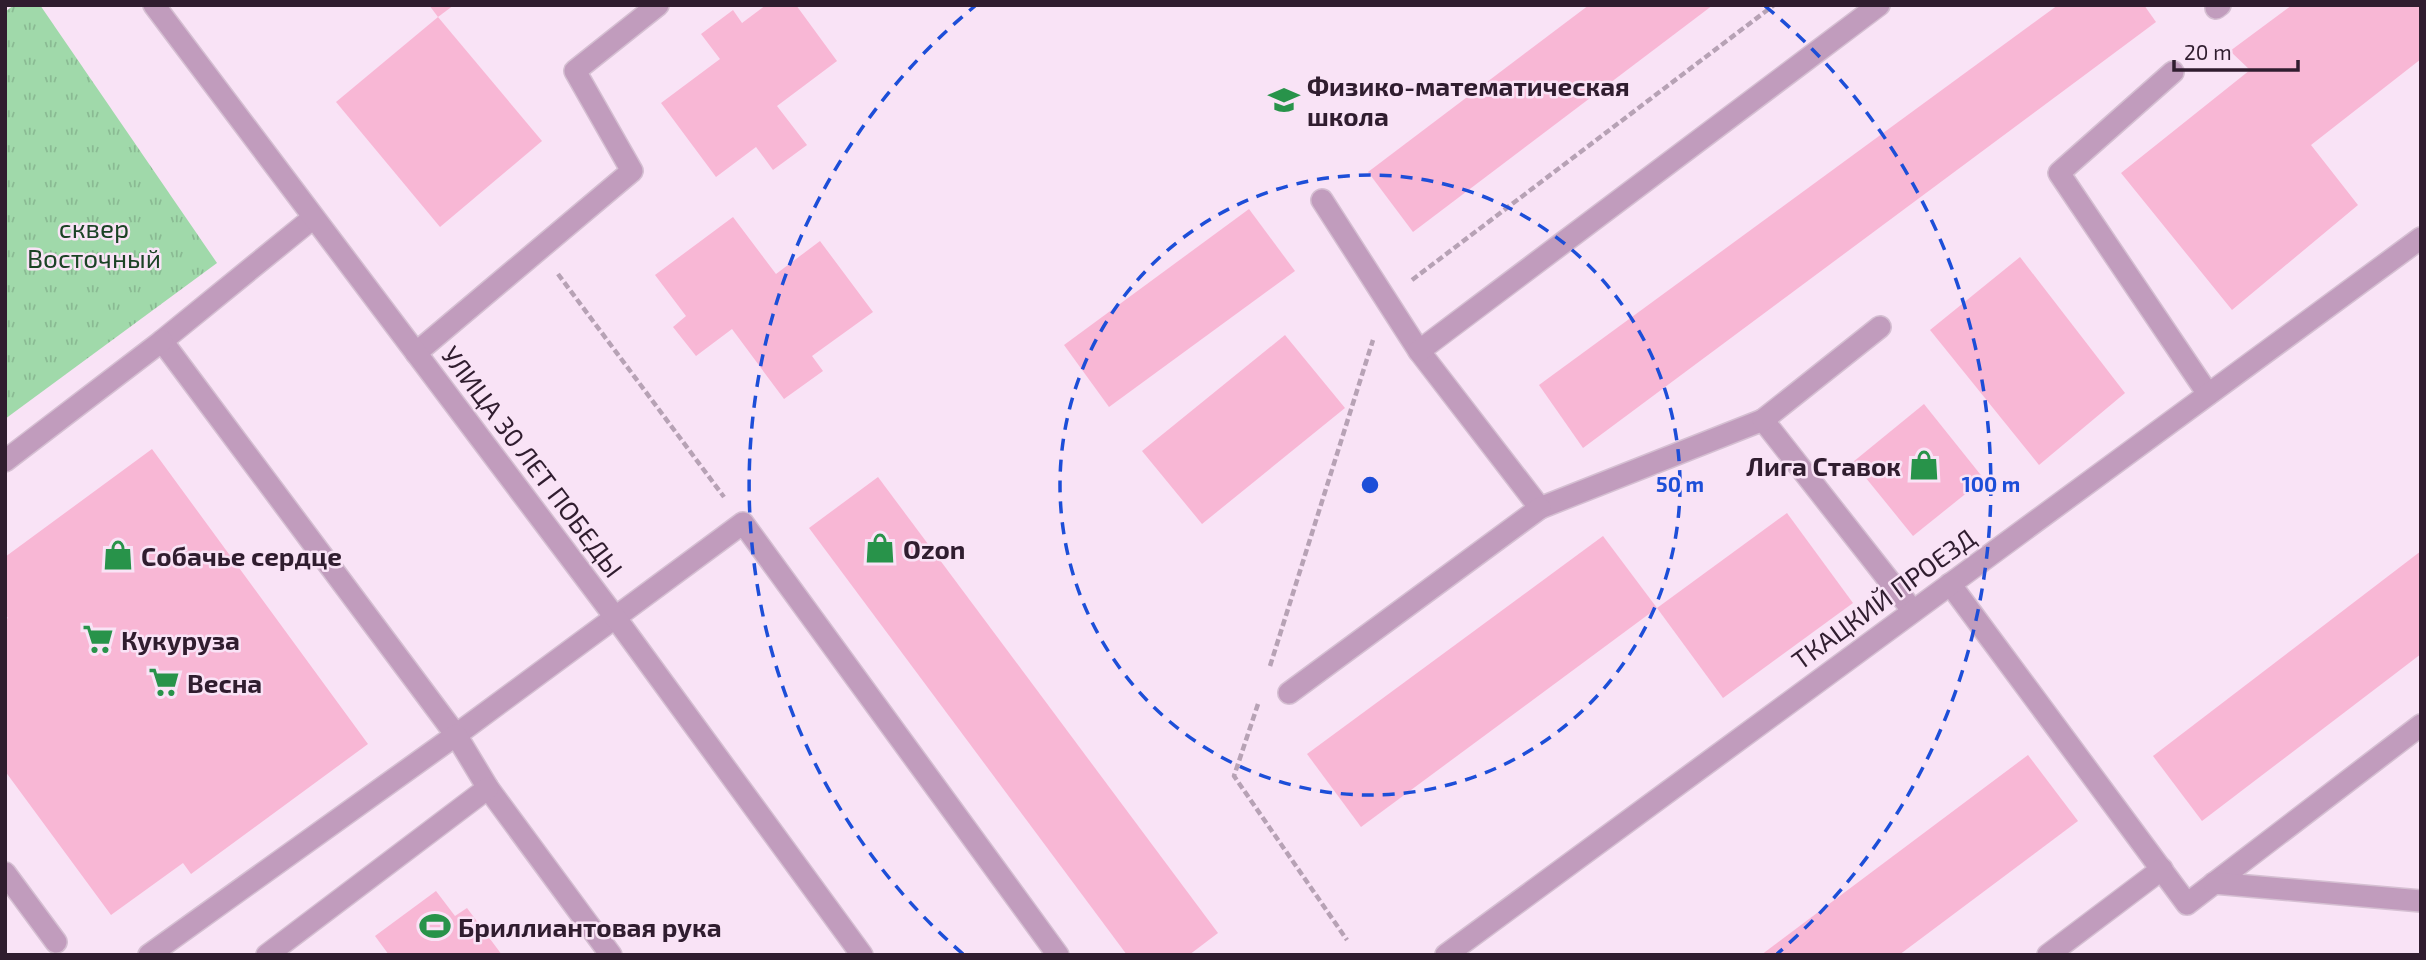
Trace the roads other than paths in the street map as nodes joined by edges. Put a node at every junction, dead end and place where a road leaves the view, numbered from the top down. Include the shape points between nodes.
1 (154, 5) edge
2 (658, 5) edge
3 (1879, 5) edge
4 (2173, 72) dead end
5 (1322, 200) dead end
6 (313, 218) junction
7 (2421, 238) edge
8 (1880, 327) dead end
9 (162, 341) junction
10 (1419, 351) junction
11 (416, 353) junction
12 (2208, 394) junction
13 (1763, 420) junction
14 (5, 461) edge
15 (1540, 508) junction
16 (1950, 583) junction
17 (1913, 611) junction
18 (615, 617) junction
19 (1289, 693) dead end
20 (2421, 725) edge
21 (456, 735) junction
22 (488, 788) junction
23 (2162, 869) junction
24 (5, 873) edge
25 (2214, 883) junction
26 (2421, 901) edge
27 (57, 942) dead end
28 (149, 955) edge
29 (267, 955) edge
30 (611, 955) edge
31 (862, 955) edge
32 (1058, 955) edge
33 (1446, 955) edge
34 (2048, 955) edge

1 - 6 street, УЛИЦА 30 ЛЕТ ПОБЕДЫ
2 - 11 street via 575,71 632,171
3 - 10 street
4 - 12 street via 2059,173
5 - 10 street
6 - 9 street
6 - 11 street, УЛИЦА 30 ЛЕТ ПОБЕДЫ
7 - 12 street, ТКАЦКИЙ ПРОЕЗД
8 - 13 street
9 - 14 street
9 - 21 street
10 - 15 street
11 - 18 street, УЛИЦА 30 ЛЕТ ПОБЕДЫ
12 - 16 street, ТКАЦКИЙ ПРОЕЗД
13 - 15 street
13 - 17 street
15 - 19 street
16 - 17 street, ТКАЦКИЙ ПРОЕЗД
16 - 23 street
17 - 33 street, ТКАЦКИЙ ПРОЕЗД
18 - 21 street
18 - 31 street, УЛИЦА 30 ЛЕТ ПОБЕДЫ
18 - 32 street via 743,523
20 - 25 street
21 - 22 street
21 - 28 street
22 - 29 street
22 - 30 street
23 - 25 street via 2187,904
23 - 34 street
24 - 27 street
25 - 26 street

